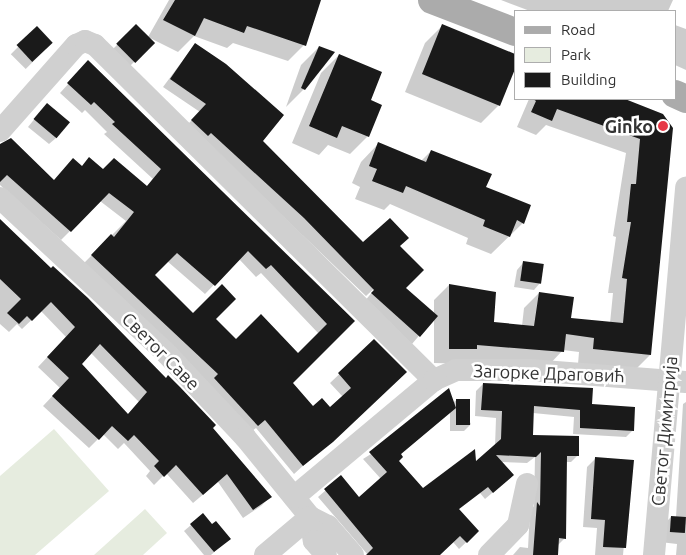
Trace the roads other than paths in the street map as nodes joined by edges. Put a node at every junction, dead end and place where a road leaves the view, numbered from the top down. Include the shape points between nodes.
1 (432, 0) edge
2 (514, 32) edge
3 (0, 131) edge
4 (686, 187) edge
5 (0, 198) edge
6 (434, 380) junction
7 (677, 380) edge
8 (526, 484) dead end
9 (294, 497) junction
10 (310, 517) junction
11 (265, 555) edge
12 (326, 555) edge
13 (353, 555) edge
14 (489, 555) edge
15 (654, 555) edge

1 - 2 main road
3 - 6 street via 76,45 85,41 95,45
4 - 7 street, Светог Димитрија
5 - 9 street, Светог Саве via 167,354 245,437
6 - 7 street, Загорке Драговић via 456,370 484,369
6 - 9 street, Загорке Драговић
7 - 15 street, Светог Димитрија
8 - 14 street via 518,526
9 - 10 street, Светог Саве
10 - 11 street
10 - 12 street, Светог Саве via 314,541
10 - 13 street, Светог Саве via 328,526

